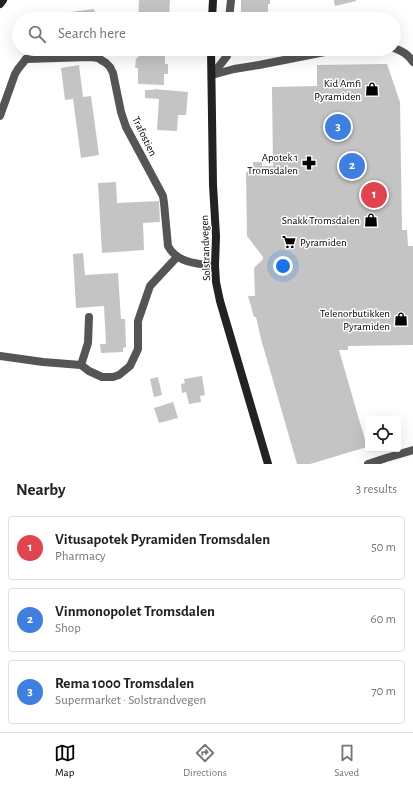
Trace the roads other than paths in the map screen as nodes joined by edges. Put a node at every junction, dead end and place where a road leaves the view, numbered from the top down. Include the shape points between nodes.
1 (3, 0) edge
2 (213, 0) edge
3 (231, 0) edge
4 (0, 4) edge
5 (212, 12) edge
6 (230, 12) edge
7 (401, 51) edge
8 (211, 56) edge
9 (227, 56) edge
10 (305, 56) edge
11 (413, 62) edge
12 (212, 75) junction
13 (0, 116) edge
14 (177, 257) junction
15 (215, 266) junction
16 (89, 317) dead end
17 (0, 356) edge
18 (80, 365) junction
19 (413, 450) edge
20 (268, 464) edge
21 (368, 464) edge

1 - 4 street
2 - 5 street
3 - 6 street
7 - 11 street
8 - 12 street, Solstrandvegen
9 - 12 street
10 - 12 street
12 - 15 street, Solstrandvegen
13 - 14 street, Trafostien via 15,74 26,60 93,57 102,60 110,67 115,78 126,127 163,196 168,246
14 - 15 street via 192,263
14 - 18 street via 150,286 138,321 138,349 130,366 120,375 102,377
15 - 20 street, Solstrandvegen via 220,301
16 - 18 street via 88,343
17 - 18 street
19 - 21 street

